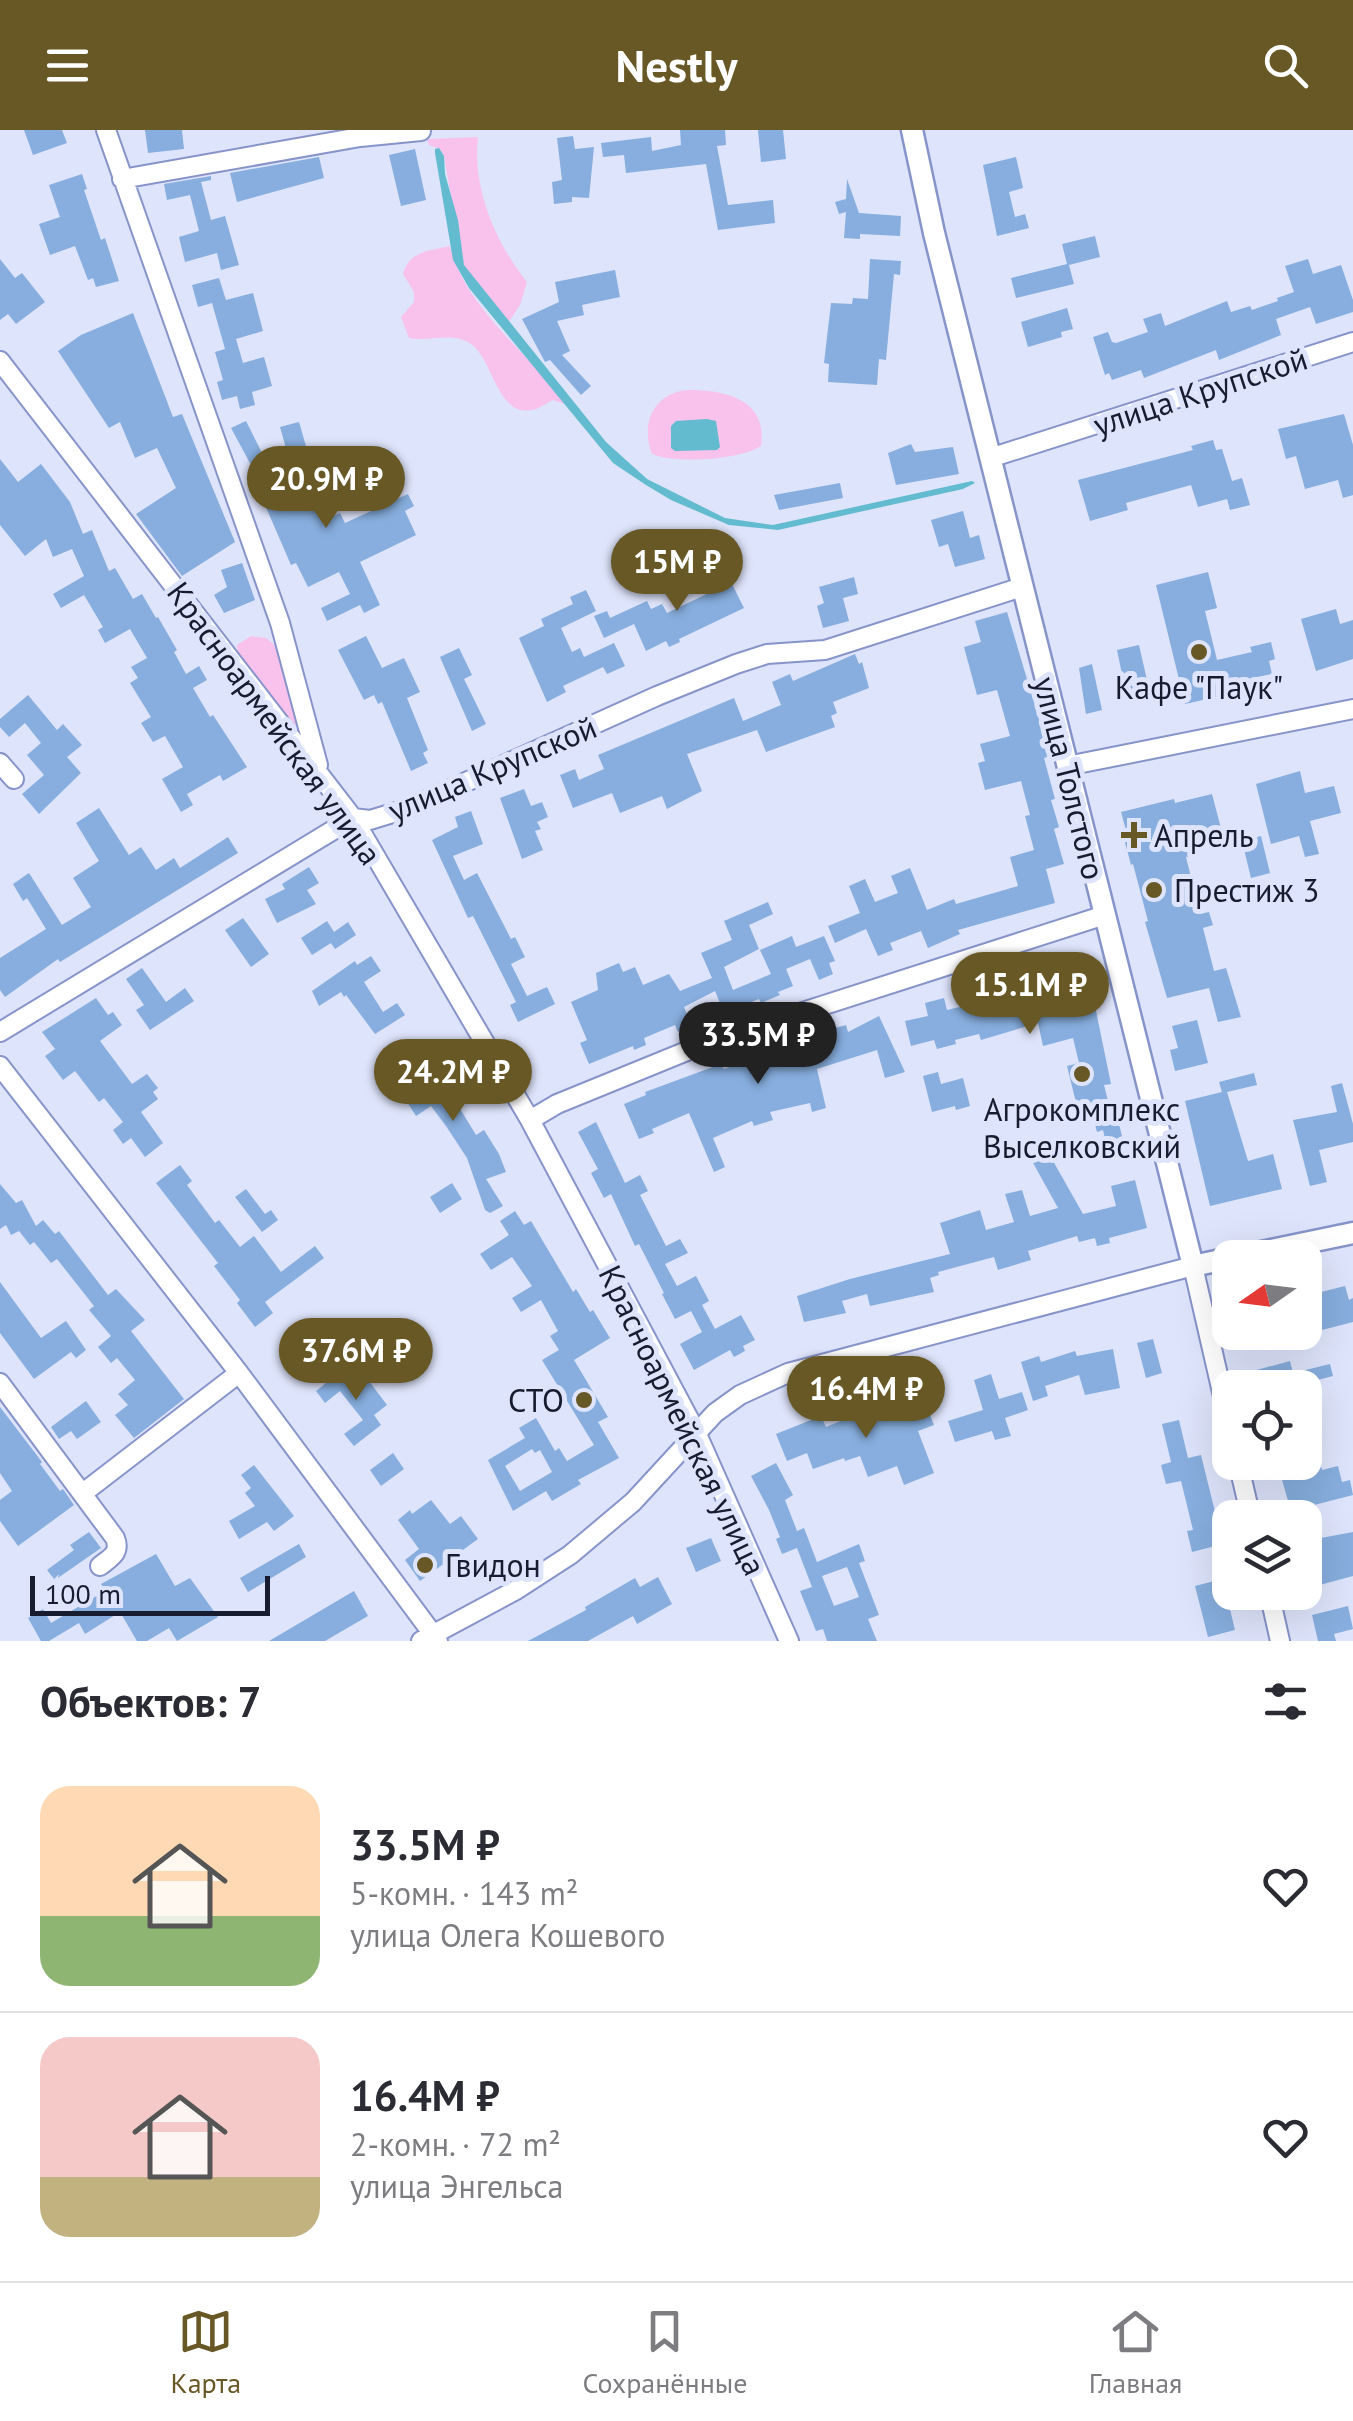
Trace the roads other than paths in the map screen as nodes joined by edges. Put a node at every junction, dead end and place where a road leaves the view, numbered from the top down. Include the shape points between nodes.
1 (106, 130) edge
2 (912, 130) edge
3 (421, 131) edge
4 (122, 180) junction
5 (1353, 342) edge
6 (0, 361) edge
7 (990, 458) junction
8 (1022, 587) junction
9 (1353, 709) edge
10 (0, 763) edge
11 (1067, 766) junction
12 (320, 775) junction
13 (14, 779) dead end
14 (352, 818) junction
15 (1104, 915) junction
16 (0, 1032) edge
17 (0, 1066) edge
18 (530, 1120) junction
19 (1353, 1233) edge
20 (1319, 1240) edge
21 (1212, 1262) edge
22 (1192, 1266) junction
23 (1217, 1370) edge
24 (239, 1373) junction
25 (0, 1383) edge
26 (696, 1432) junction
27 (83, 1493) junction
28 (100, 1566) dead end
29 (1273, 1610) edge
30 (431, 1639) edge
31 (789, 1641) edge
32 (1280, 1641) edge

1 - 4 street
2 - 7 main road, улица Толстого
3 - 4 street
4 - 12 street via 280,623
5 - 7 street, улица Крупской
6 - 12 street, Красноармейская улица
7 - 8 main road, улица Толстого
8 - 11 main road, улица Толстого
8 - 14 street, улица Крупской via 825,650 736,664 406,808 370,820
9 - 11 street
10 - 13 street
11 - 15 main road, улица Толстого
12 - 14 street, Красноармейская улица
14 - 16 street, улица Крупской
14 - 18 street, Красноармейская улица
15 - 18 street via 709,1042
15 - 22 main road, улица Толстого
17 - 24 street
18 - 26 street, Красноармейская улица
19 - 20 main road
21 - 22 main road
22 - 23 street, улица Толстого
22 - 26 street via 788,1373 740,1395
24 - 27 street
24 - 30 street
25 - 27 street
26 - 30 street via 633,1502 570,1555
26 - 31 street, Красноармейская улица
27 - 28 street via 118,1544
29 - 32 street

